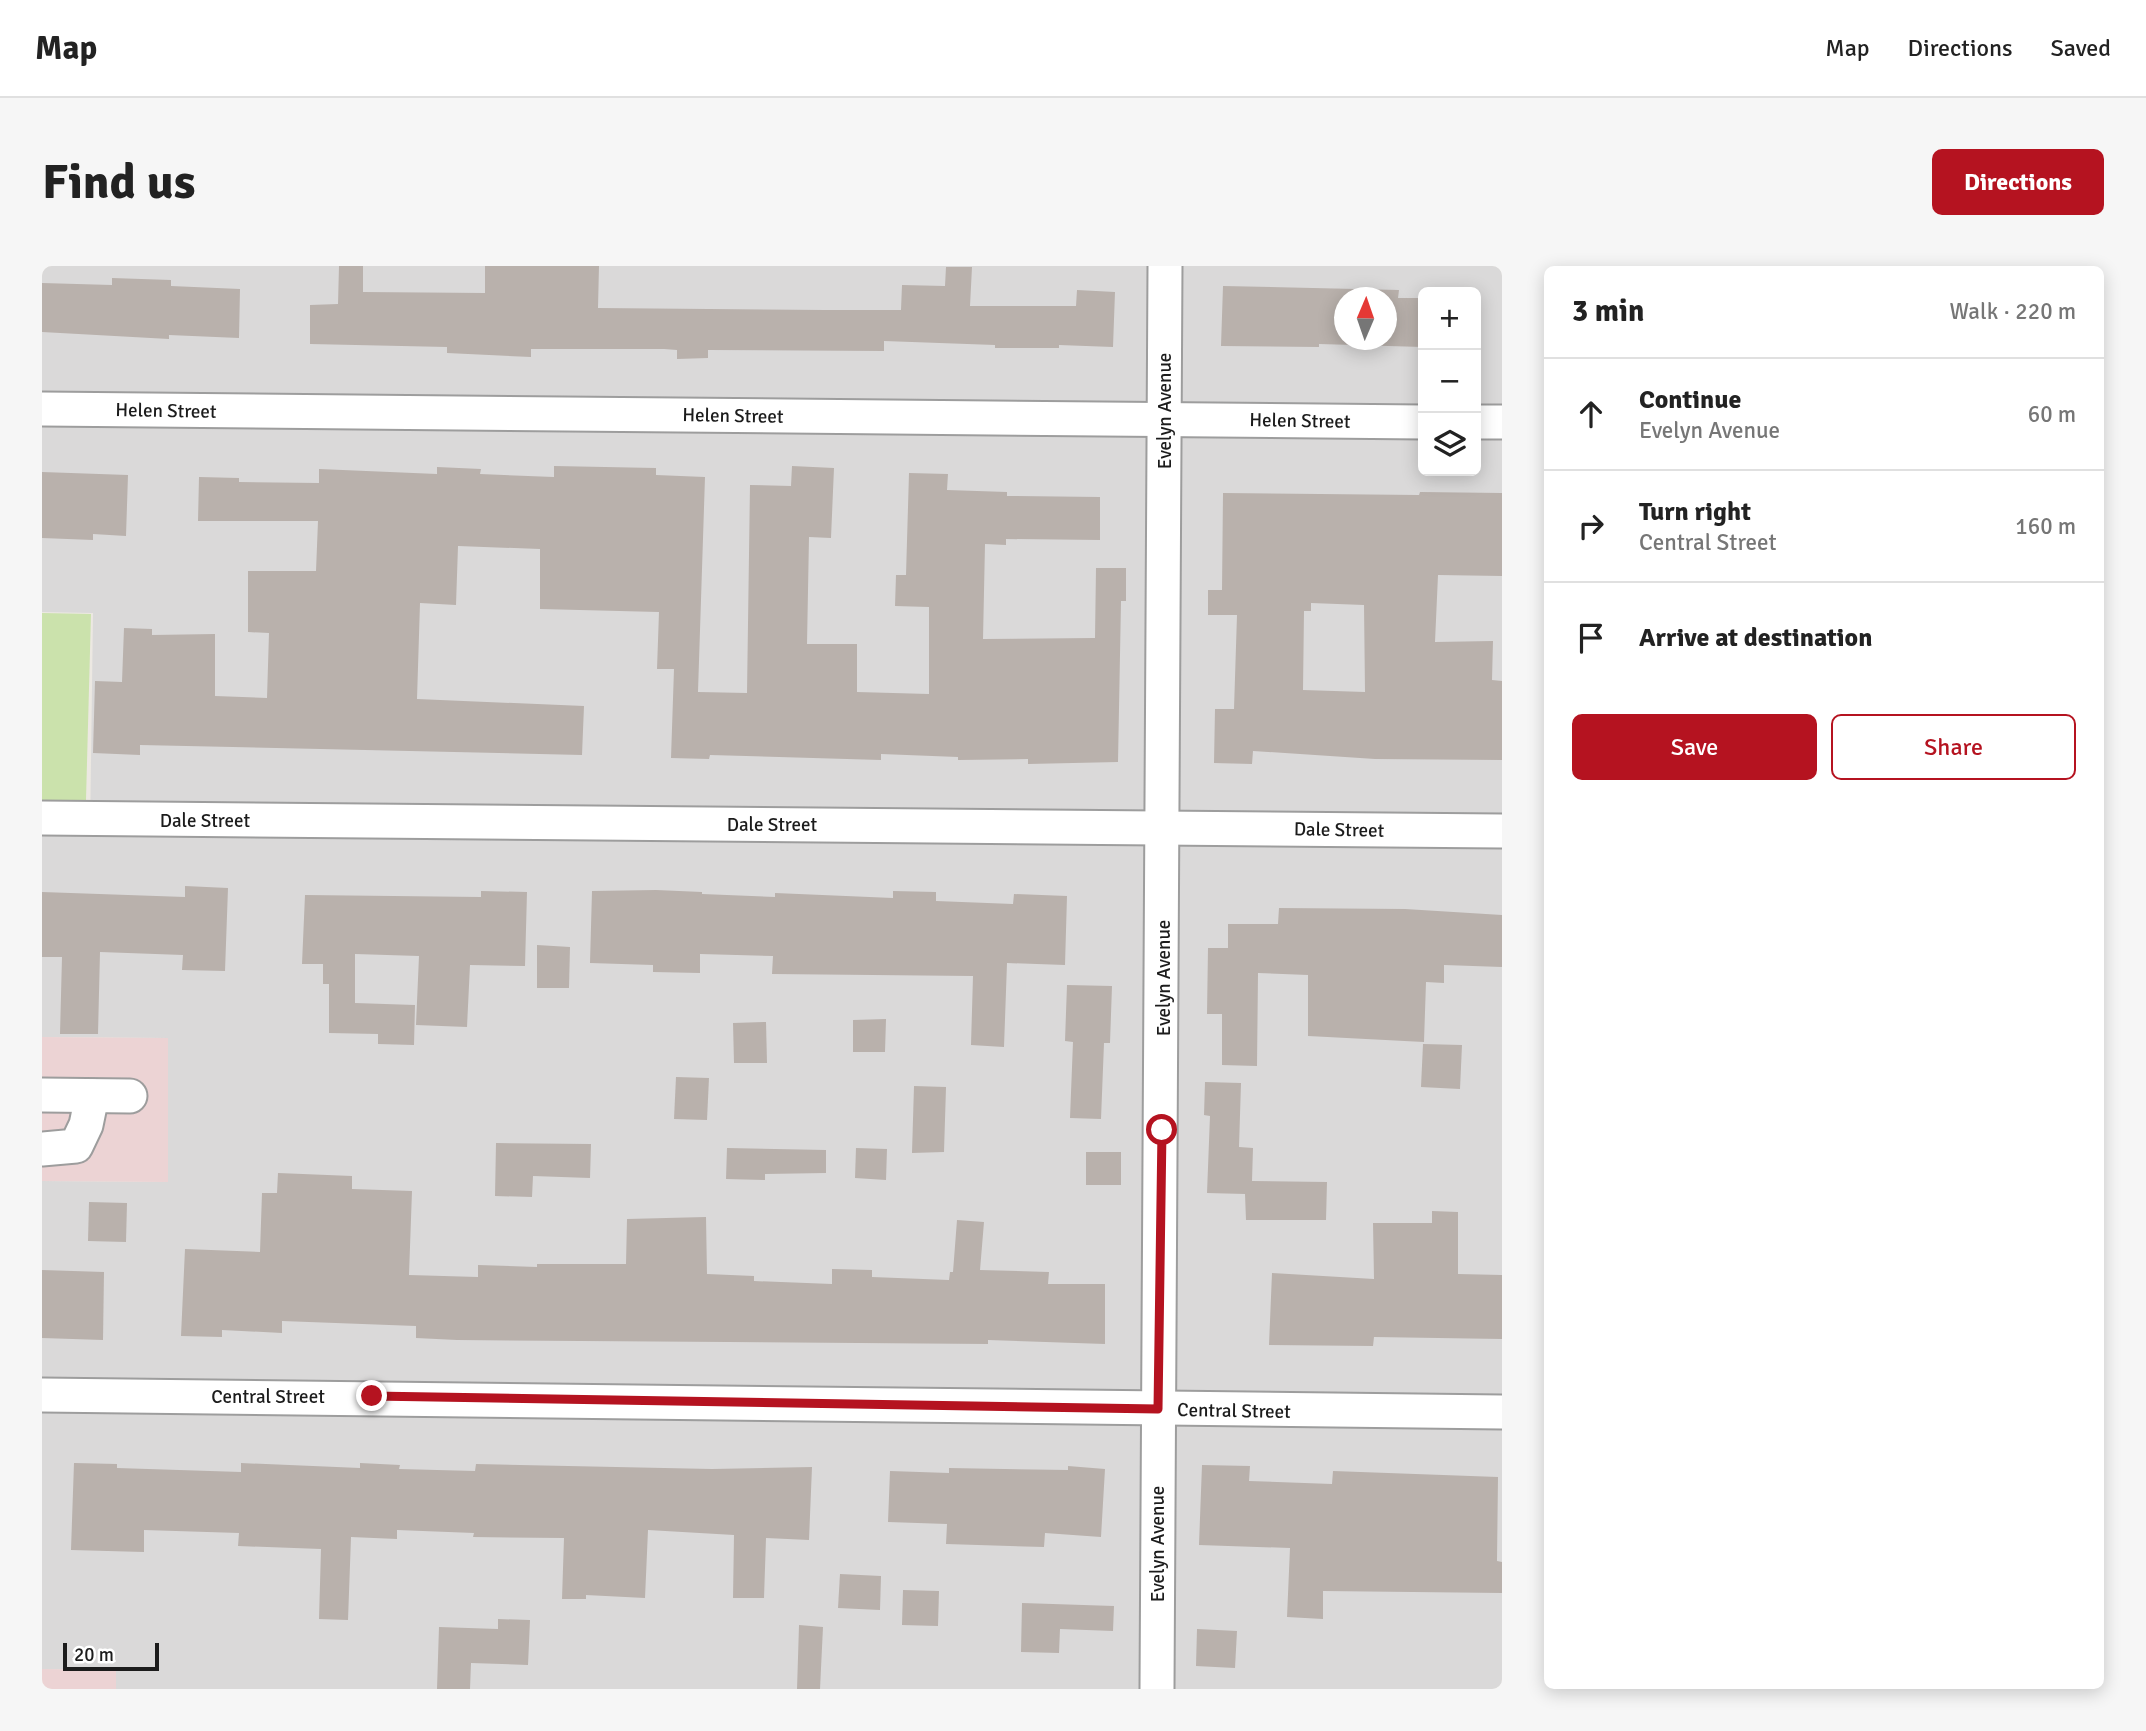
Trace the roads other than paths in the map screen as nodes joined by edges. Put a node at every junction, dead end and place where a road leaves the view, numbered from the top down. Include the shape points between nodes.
1 (1165, 266) edge
2 (42, 409) edge
3 (1164, 418) junction
4 (1418, 422) edge
5 (1481, 422) edge
6 (1502, 422) edge
7 (42, 818) edge
8 (1164, 827) junction
9 (1502, 831) edge
10 (42, 1096) edge
11 (92, 1096) junction
12 (130, 1096) dead end
13 (42, 1149) edge
14 (42, 1395) edge
15 (1158, 1409) junction
16 (1502, 1412) edge
17 (1157, 1689) edge

1 - 3 street, Evelyn Avenue
2 - 3 street, Helen Street
3 - 4 street, Helen Street
3 - 8 street, Evelyn Avenue
5 - 6 street
7 - 8 street, Dale Street
8 - 9 street, Dale Street
8 - 15 street, Evelyn Avenue
10 - 11 street
11 - 12 street
11 - 13 street via 76,1146
14 - 15 street, Central Street
15 - 16 street, Central Street
15 - 17 street, Evelyn Avenue

